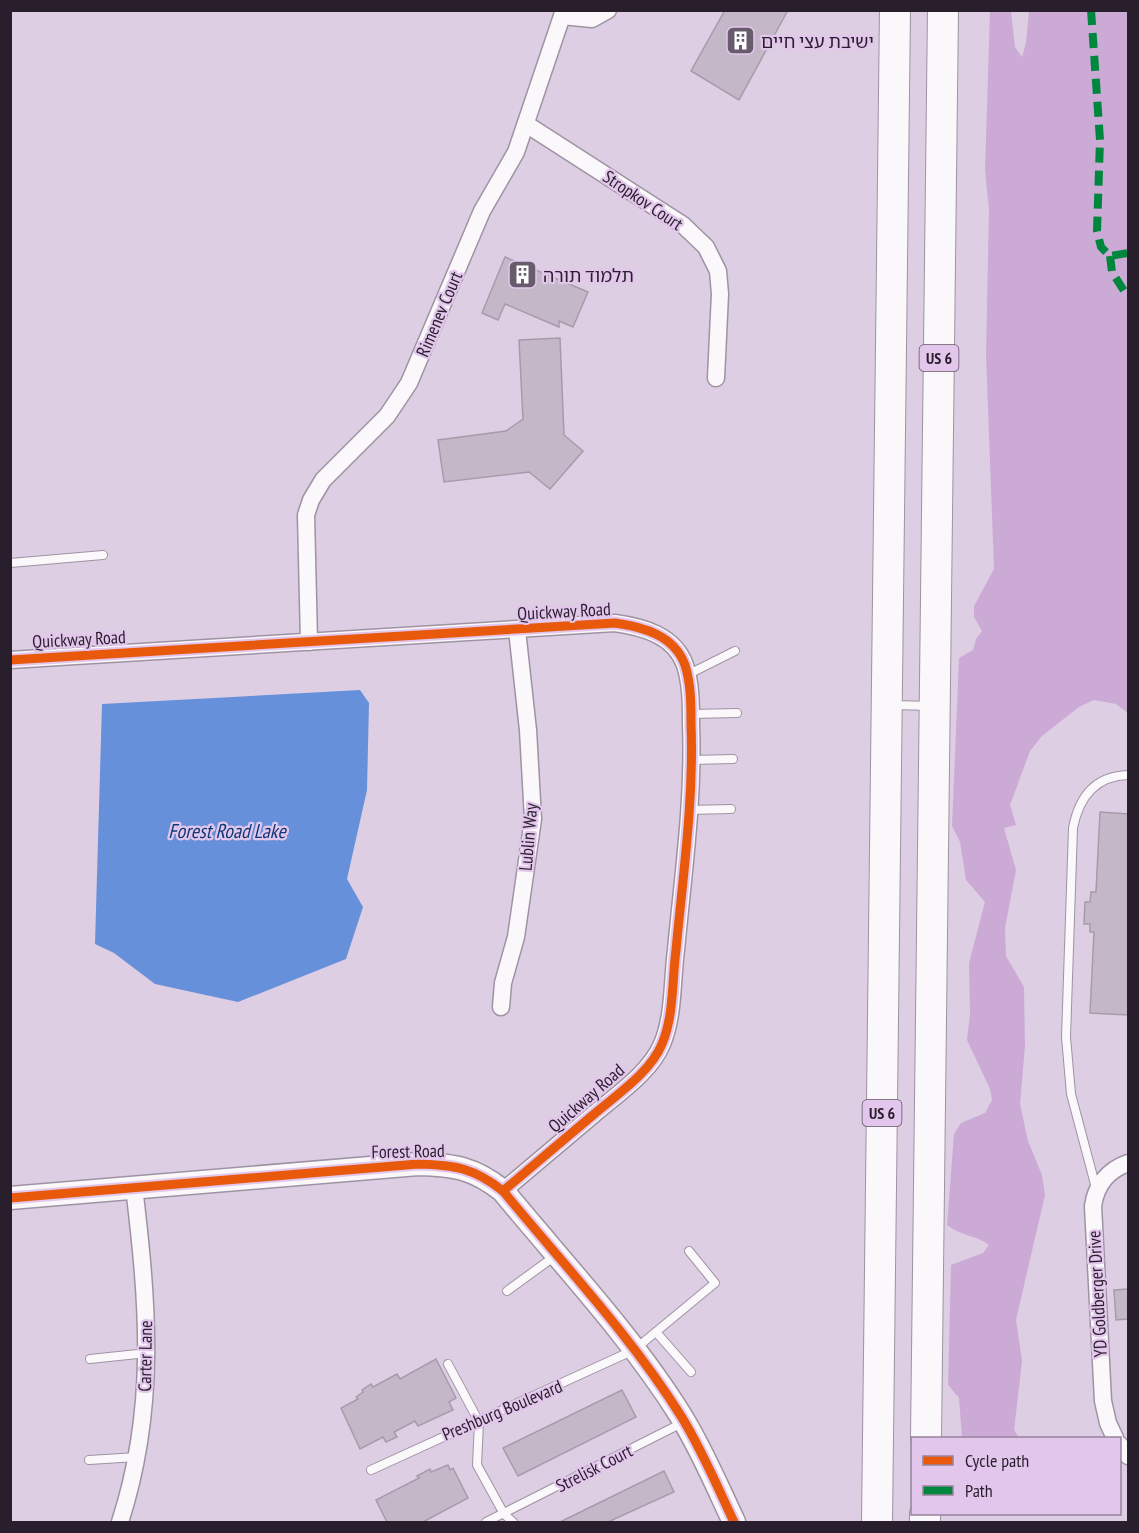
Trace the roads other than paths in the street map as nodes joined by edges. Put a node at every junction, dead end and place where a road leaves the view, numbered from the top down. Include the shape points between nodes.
1 (608, 10) edge
2 (895, 10) edge
3 (943, 10) edge
4 (563, 13) edge
5 (525, 124) junction
6 (716, 378) dead end
7 (102, 555) dead end
8 (10, 563) edge
9 (517, 630) junction
10 (309, 642) junction
11 (735, 651) dead end
12 (10, 660) edge
13 (687, 676) junction
14 (886, 704) junction
15 (935, 706) junction
16 (737, 713) dead end
17 (691, 714) junction
18 (733, 759) dead end
19 (691, 760) junction
20 (1128, 775) edge
21 (731, 809) dead end
22 (688, 810) junction
23 (501, 1007) dead end
24 (1128, 1163) edge
25 (134, 1187) junction
26 (1097, 1190) junction
27 (503, 1191) junction
28 (10, 1198) edge
29 (689, 1251) dead end
30 (556, 1255) junction
31 (507, 1291) dead end
32 (656, 1332) junction
33 (633, 1350) junction
34 (147, 1353) junction
35 (90, 1359) dead end
36 (448, 1364) dead end
37 (691, 1372) dead end
38 (479, 1422) junction
39 (685, 1422) junction
40 (926, 1437) edge
41 (1115, 1437) edge
42 (138, 1457) junction
43 (89, 1460) dead end
44 (371, 1470) dead end
45 (504, 1514) junction
46 (120, 1522) edge
47 (486, 1522) edge
48 (513, 1522) edge
49 (734, 1522) edge
50 (877, 1522) edge

1 - 4 street, Rimenev Court via 592,19
2 - 14 highway, US 6
3 - 15 highway, US 6
4 - 5 street, Rimenev Court
5 - 6 street, Stropkov Court via 683,225 706,247 719,282
5 - 10 street, Rimenev Court via 516,152 482,211 410,383 387,416 324,480 311,500 306,515
7 - 8 lane
9 - 10 street, Quickway Road
9 - 13 street, Quickway Road via 615,623 637,627 659,634 675,647
9 - 23 street, Lublin Way via 528,730 532,819 516,937 503,983
10 - 12 street, Quickway Road
11 - 13 lane
13 - 17 street, Quickway Road
14 - 15 lane
14 - 50 highway, US 6
15 - 40 highway, US 6
16 - 17 lane
17 - 19 street, Quickway Road
18 - 19 lane
19 - 22 street, Quickway Road
20 - 26 lane via 1102,780 1089,790 1081,800 1073,828 1066,1047 1071,1094
21 - 22 lane
22 - 27 street, Quickway Road via 670,1008 662,1044 627,1086
24 - 26 street via 1112,1171
25 - 27 street, Forest Road via 418,1164 468,1170
25 - 28 street, Forest Road
25 - 34 street, Carter Lane via 146,1288
26 - 41 street, YD Goldberger Drive via 1093,1206 1103,1401
27 - 30 street, Forest Road
29 - 32 lane, Preshburg Boulevard via 715,1283
30 - 31 lane
30 - 33 street, Forest Road
32 - 33 lane, Preshburg Boulevard
32 - 37 lane
33 - 38 lane, Preshburg Boulevard
33 - 39 street, Forest Road
34 - 35 lane
34 - 42 street, Carter Lane
36 - 38 lane
38 - 44 lane, Preshburg Boulevard
38 - 45 lane via 477,1465
39 - 45 lane, Strelisk Court
39 - 49 street, Forest Road
42 - 43 lane
42 - 46 street, Carter Lane
45 - 47 lane, Strelisk Court
45 - 48 lane

